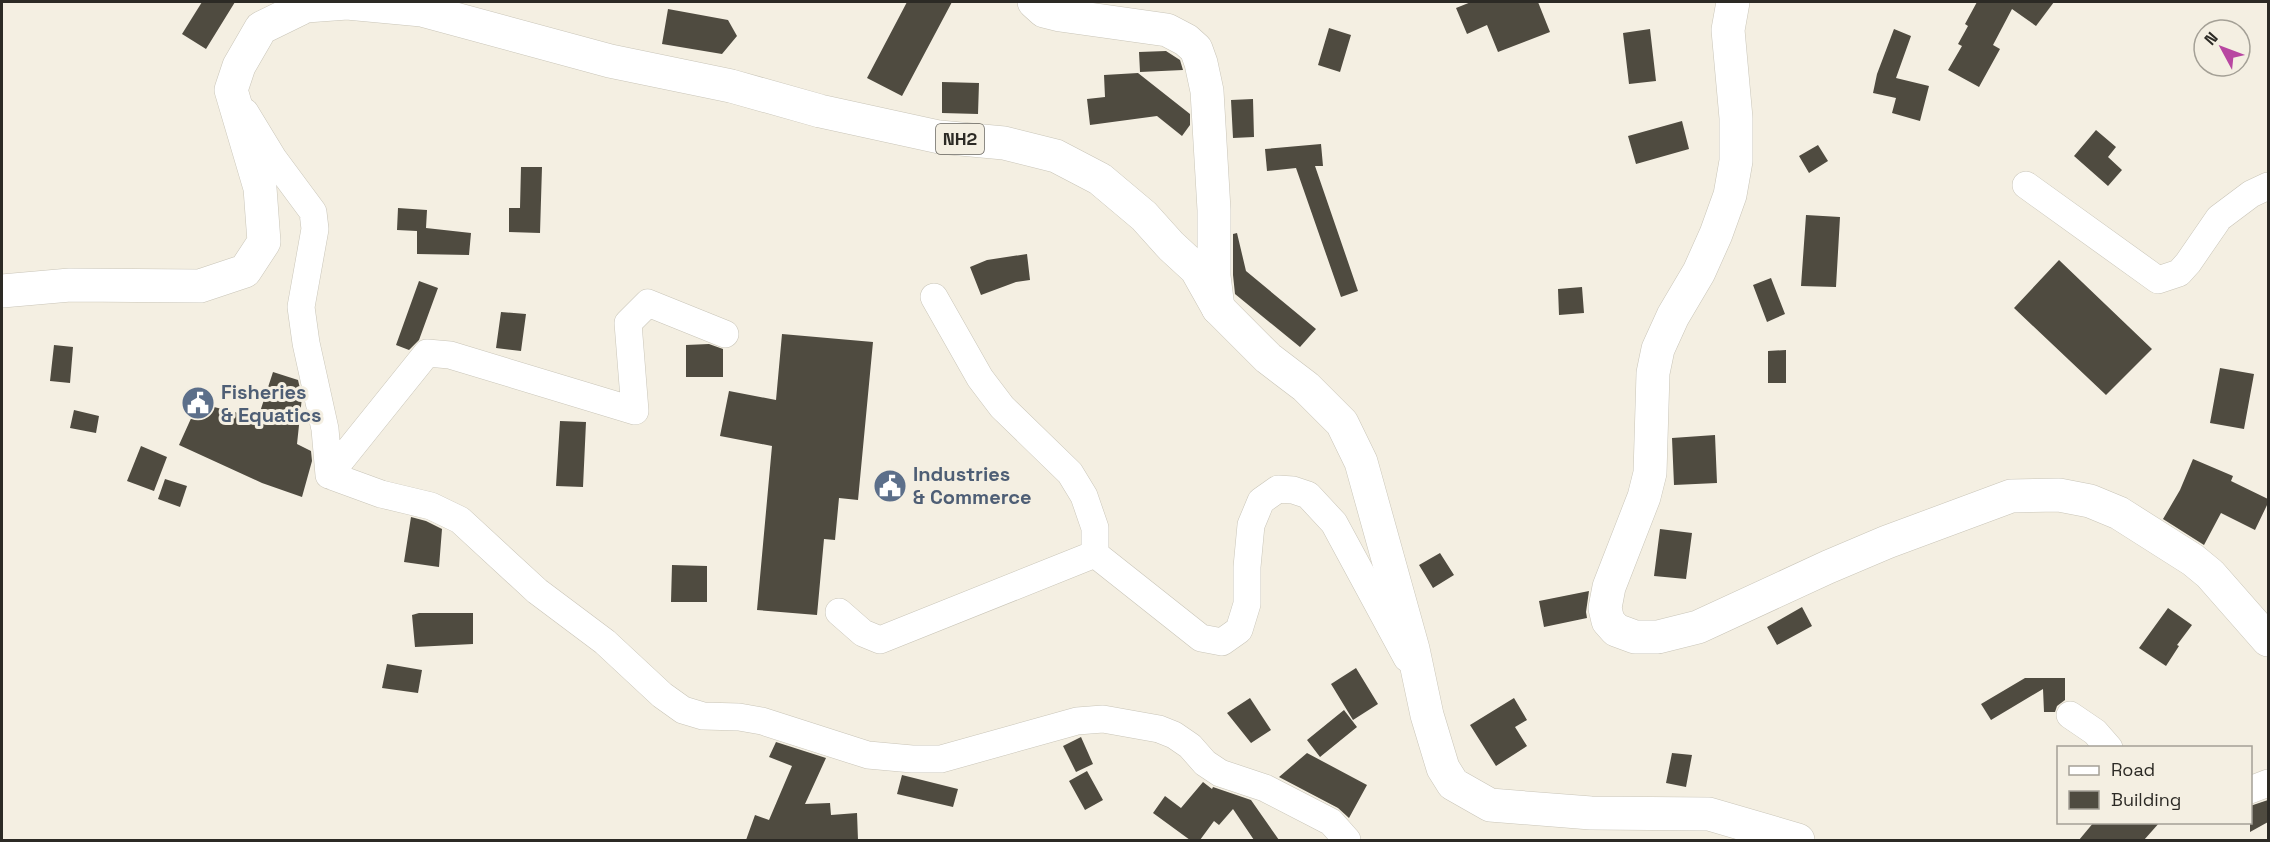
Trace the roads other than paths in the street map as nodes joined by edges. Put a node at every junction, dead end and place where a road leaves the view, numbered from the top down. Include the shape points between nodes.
1 (1034, 2) edge
2 (1732, 2) edge
3 (231, 90) junction
4 (2026, 185) dead end
5 (2268, 186) edge
6 (2, 291) edge
7 (934, 297) dead end
8 (1218, 308) junction
9 (726, 334) dead end
10 (329, 475) junction
11 (1095, 554) junction
12 (838, 612) dead end
13 (2268, 640) edge
14 (1419, 680) junction
15 (2070, 715) dead end
16 (2108, 746) edge
17 (2268, 783) edge
18 (2252, 789) edge
19 (1347, 840) edge
20 (1798, 840) edge

1 - 8 main road via 1044,11 1059,15 1167,30 1196,49 1207,91
2 - 13 main road via 1728,30 1736,150 1730,195 1699,272 1658,349 1653,373 1650,473 1610,587 1605,609 1608,621 1616,630 1635,637 1659,637 1698,627 1857,554 2011,496 2059,495 2090,501 2119,513 2193,560
3 - 6 main road via 260,188 264,242 245,271 201,286 70,285
3 - 8 main road, NH2 via 239,66 261,28 306,6 347,3 422,10 610,61 731,86 820,111 939,137 1004,143 1056,156 1100,179 1144,216 1196,269
3 - 10 street via 273,158 313,212 315,230 302,308 325,429
4 - 5 street via 2158,280 2179,273 2219,218
7 - 11 street via 980,378 1002,407 1070,472 1084,496 1095,528
8 - 14 main road, NH2 via 1342,423 1368,483
9 - 10 street via 648,303 628,323 635,411 450,355 426,353
10 - 19 street via 430,506 460,520 537,591 605,642 684,710 703,716 762,721 868,754 912,759 941,759 1077,721 1103,719 1148,727 1174,735 1220,772 1265,789 1330,822
11 - 12 street via 880,640 863,633
11 - 14 street via 1201,638 1222,642 1239,630 1247,604 1251,525 1261,501 1278,489 1308,495 1334,524
14 - 20 main road, NH2 via 1443,768 1453,784 1490,805 1592,813 1708,814
15 - 16 street
17 - 18 street

